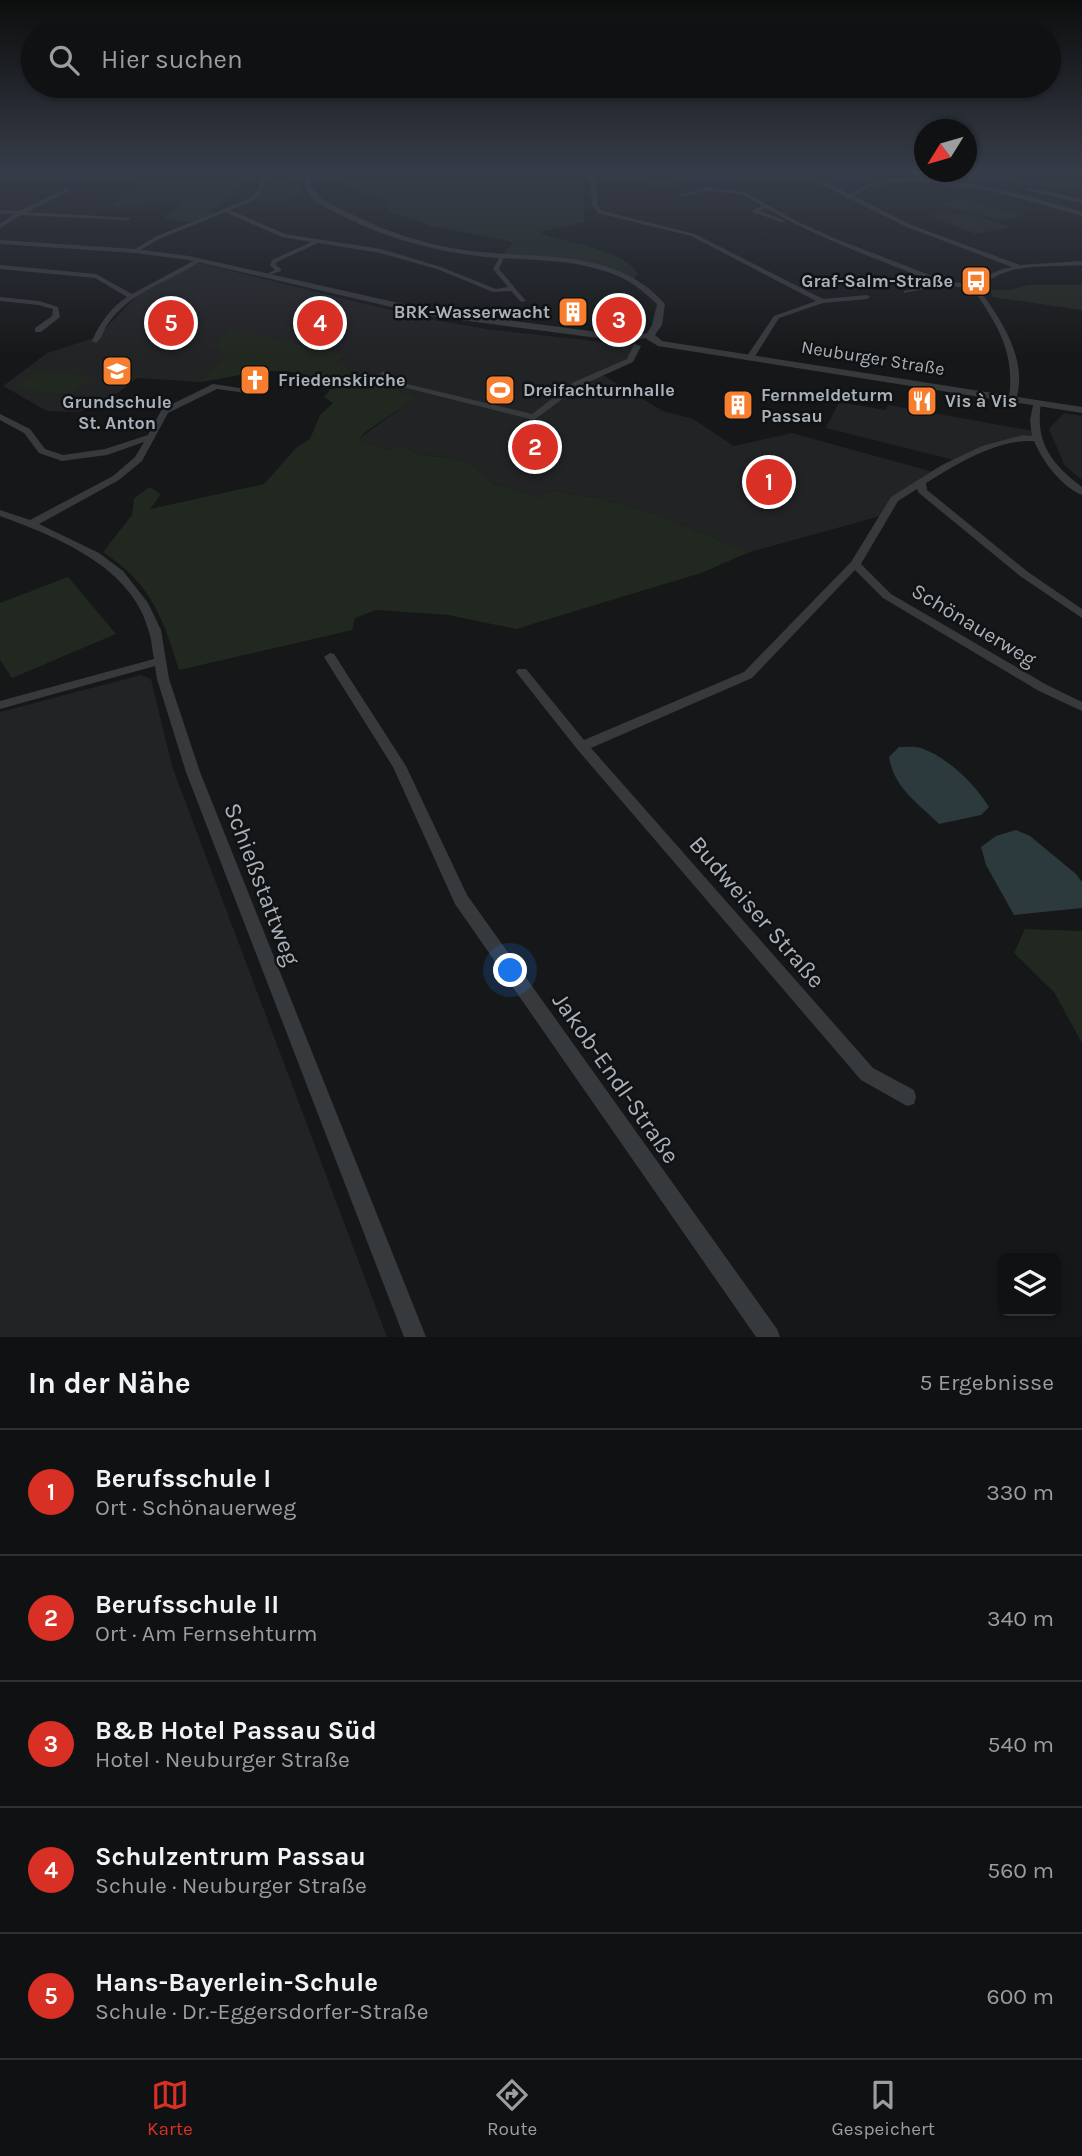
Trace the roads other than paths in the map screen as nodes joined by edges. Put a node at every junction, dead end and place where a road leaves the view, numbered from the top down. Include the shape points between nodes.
1 (172, 232) edge
2 (275, 232) edge
3 (392, 232) edge
4 (682, 232) edge
5 (820, 232) edge
6 (926, 232) edge
7 (0, 242) edge
8 (316, 242) junction
9 (135, 251) junction
10 (503, 256) junction
11 (199, 260) junction
12 (1082, 263) edge
13 (0, 267) edge
14 (1019, 267) junction
15 (269, 275) junction
16 (944, 283) junction
17 (978, 287) junction
18 (512, 289) junction
19 (906, 292) dead end
20 (133, 297) junction
21 (867, 298) dead end
22 (0, 299) edge
23 (523, 301) dead end
24 (822, 301) junction
25 (38, 330) dead end
26 (654, 339) junction
27 (96, 341) dead end
28 (633, 343) junction
29 (751, 356) junction
30 (384, 373) dead end
31 (259, 393) dead end
32 (1013, 398) junction
33 (1037, 403) junction
34 (1082, 410) edge
35 (0, 416) edge
36 (149, 437) junction
37 (1038, 439) junction
38 (39, 456) dead end
39 (62, 458) junction
40 (921, 482) junction
41 (1082, 492) edge
42 (0, 513) edge
43 (31, 524) junction
44 (855, 565) junction
45 (1082, 614) edge
46 (330, 657) dead end
47 (160, 661) junction
48 (522, 672) dead end
49 (0, 705) edge
50 (1082, 707) edge
51 (582, 746) junction
52 (907, 1097) dead end
53 (415, 1337) edge
54 (769, 1337) edge

1 - 9 street
2 - 8 street
3 - 10 street via 447,248
4 - 24 street
5 - 16 street
6 - 14 street
7 - 9 street
8 - 15 street via 274,261 279,270
8 - 18 street via 374,249 495,291
9 - 11 street
10 - 18 street via 496,269
10 - 26 street via 589,265 640,284 661,304
11 - 15 street
11 - 20 street
12 - 14 street
13 - 20 street via 96,276
14 - 17 street via 988,277
15 - 28 street via 451,317
16 - 17 street
16 - 19 street
17 - 32 street via 1012,348 1016,369
18 - 23 street
20 - 27 street via 100,329
21 - 24 street
22 - 25 street via 56,309 57,317
24 - 29 street via 776,317
26 - 28 street, Neuburger Straße via 650,347
26 - 29 street, Neuburger Straße
28 - 30 street via 629,360 576,384 534,417 375,379
29 - 32 street, Neuburger Straße
31 - 36 street via 216,386 165,411
32 - 33 street, Neuburger Straße
33 - 34 street, Neuburger Straße
33 - 37 street
35 - 39 street via 27,431 42,451
36 - 39 street via 107,452
36 - 43 street via 139,459 116,478
37 - 40 street via 985,448
37 - 41 street via 1068,482
38 - 39 street
40 - 44 street via 894,499
40 - 45 street via 922,491 930,498 1024,575
42 - 43 street, Schießstattweg
43 - 47 street, Schießstattweg via 95,555 119,573 155,630
44 - 50 street, Schönauerweg via 887,596
44 - 51 street via 748,675
46 - 54 street, Jakob-Endl-Straße via 399,766 461,899
47 - 49 street
47 - 53 street, Schießstattweg via 193,772
48 - 51 street, Budweiser Straße
51 - 52 street, Budweiser Straße via 867,1074

